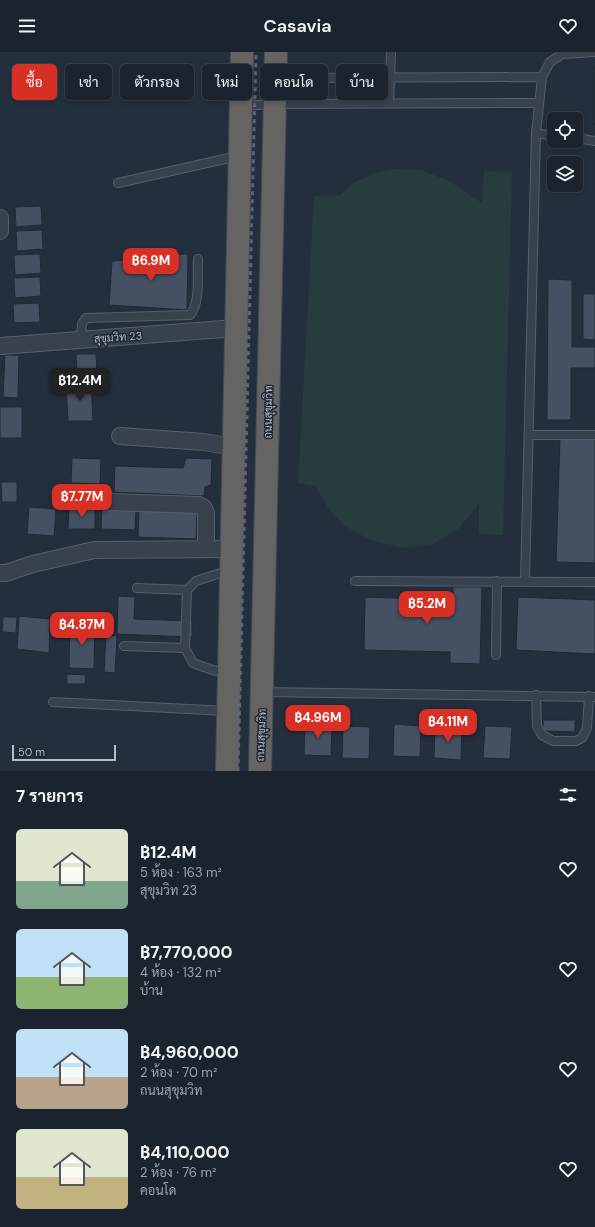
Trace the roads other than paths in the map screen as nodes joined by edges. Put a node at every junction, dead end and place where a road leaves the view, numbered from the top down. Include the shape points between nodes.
1 (242, 52) edge
2 (276, 52) edge
3 (391, 52) edge
4 (595, 52) edge
5 (562, 53) edge
6 (276, 64) edge
7 (542, 77) junction
8 (328, 78) edge
9 (390, 78) junction
10 (274, 100) edge
11 (539, 103) junction
12 (274, 104) junction
13 (389, 104) junction
14 (240, 106) junction
15 (536, 133) junction
16 (547, 135) edge
17 (583, 139) edge
18 (595, 141) edge
19 (239, 156) junction
20 (118, 183) dead end
21 (0, 218) edge
22 (0, 231) edge
23 (198, 259) dead end
24 (236, 328) junction
25 (81, 339) junction
26 (0, 346) edge
27 (529, 435) junction
28 (595, 435) edge
29 (120, 436) dead end
30 (233, 447) junction
31 (110, 502) dead end
32 (206, 549) junction
33 (231, 559) junction
34 (0, 574) edge
35 (355, 581) dead end
36 (497, 581) junction
37 (525, 582) junction
38 (595, 582) edge
39 (137, 588) dead end
40 (187, 590) junction
41 (124, 646) dead end
42 (185, 648) junction
43 (496, 655) dead end
44 (229, 673) junction
45 (263, 692) junction
46 (536, 695) junction
47 (592, 696) edge
48 (52, 702) dead end
49 (228, 711) junction
50 (227, 771) edge
51 (260, 771) edge

1 - 14 highway
2 - 6 highway, ถนนสุขุมวิท
3 - 9 lane
4 - 5 lane
5 - 7 lane via 550,62
7 - 9 lane
7 - 11 lane
8 - 9 lane
9 - 13 lane
10 - 12 highway, ถนนสุขุมวิท
11 - 13 lane
11 - 15 lane
12 - 13 lane
12 - 14 lane
12 - 45 highway, ถนนสุขุมวิท
14 - 19 highway
15 - 16 lane
15 - 27 lane
17 - 18 lane
19 - 20 lane
19 - 24 highway
21 - 22 street
23 - 25 lane via 197,303 190,315 86,318 82,324
24 - 25 street, สุขุมวิท 23
24 - 30 highway
25 - 26 street, สุขุมวิท 23
27 - 28 lane
27 - 37 lane
29 - 30 street via 204,442
30 - 33 highway
31 - 32 street via 199,505 204,508 206,514
32 - 33 street
32 - 34 street via 94,550
33 - 40 lane via 196,581
33 - 44 highway
35 - 36 lane
36 - 37 lane
36 - 43 lane
37 - 38 lane
39 - 40 lane
40 - 42 lane
41 - 42 lane
42 - 44 lane via 193,663
44 - 49 highway
45 - 46 lane
45 - 51 highway, ถนนสุขุมวิท
46 - 47 lane
46 - 47 lane via 537,726 542,735 553,741 576,741 582,738 587,728
48 - 49 lane
49 - 50 highway

